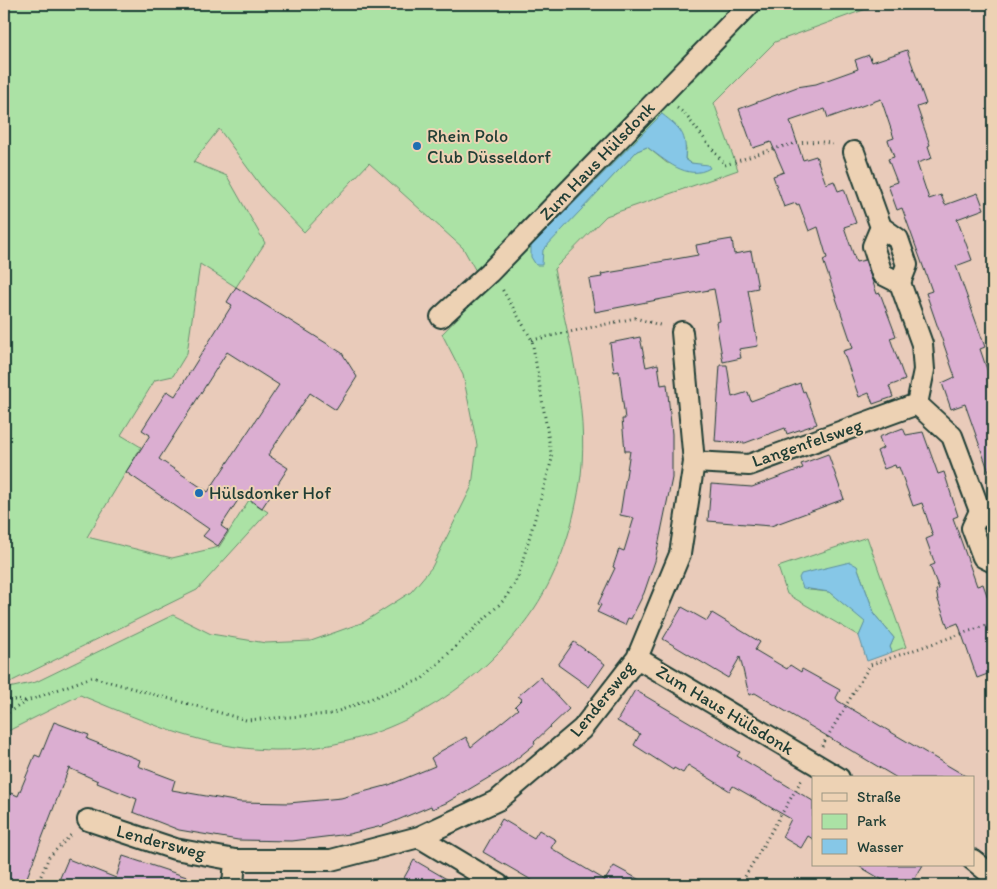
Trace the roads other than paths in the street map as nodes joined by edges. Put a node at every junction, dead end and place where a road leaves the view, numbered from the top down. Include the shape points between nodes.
1 (750, 4) edge
2 (854, 152) road end
3 (442, 317) dead end
4 (682, 332) road end
5 (917, 404) junction
6 (694, 462) junction
7 (986, 515) edge
8 (993, 562) edge
9 (637, 658) junction
10 (836, 776) edge
11 (88, 820) road end
12 (419, 837) junction
13 (235, 860) junction
14 (974, 861) edge
15 (993, 876) edge
16 (233, 885) edge
17 (500, 885) edge

1 - 3 street, Zum Haus Hülsdonk
2 - 5 street via 881,227 898,239 907,265 900,283 922,344 924,370
4 - 6 street, Lendersweg
5 - 6 street, Langenfelsweg via 749,465
5 - 7 street via 952,436
6 - 9 street, Lendersweg via 680,554
7 - 8 street via 972,528 983,558
9 - 10 street, Zum Haus Hülsdonk
9 - 12 street, Lendersweg via 582,729 498,800
11 - 13 street, Lendersweg via 175,849
12 - 13 street, Lendersweg via 331,860
12 - 17 street
13 - 16 street
14 - 15 street

